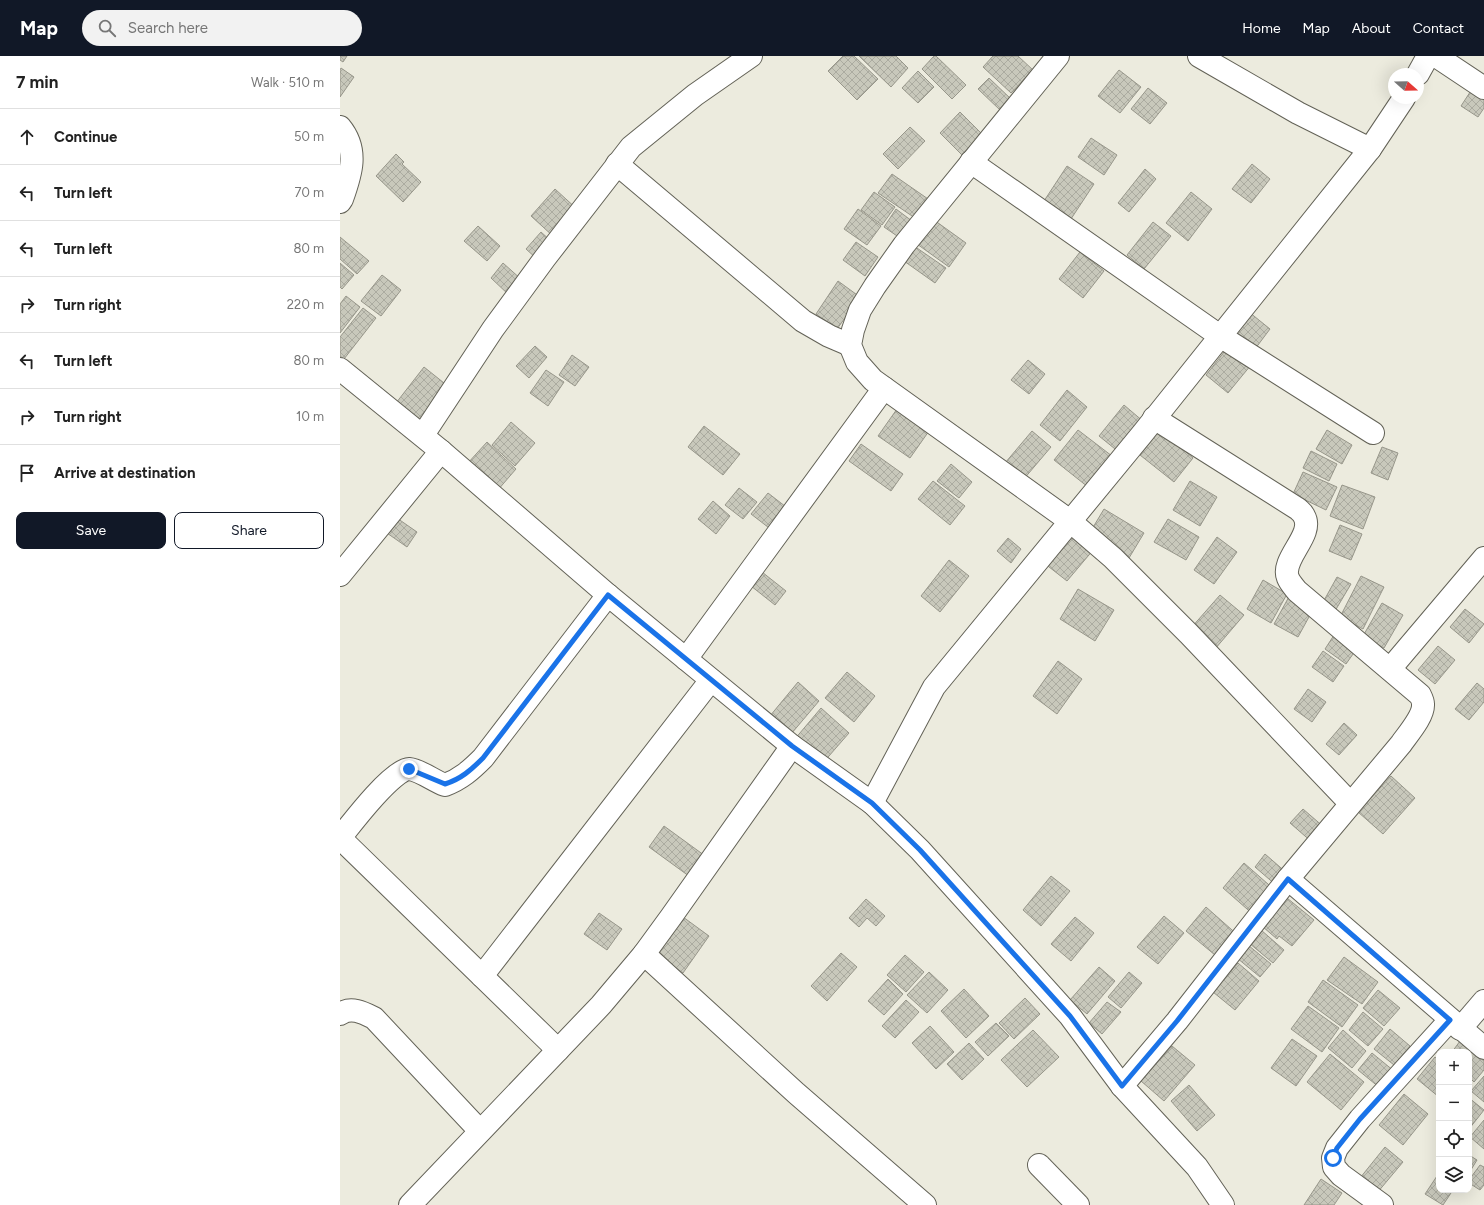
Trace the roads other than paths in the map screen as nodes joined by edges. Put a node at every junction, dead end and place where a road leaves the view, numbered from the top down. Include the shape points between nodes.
1 (751, 56) edge
2 (1058, 56) edge
3 (1199, 56) edge
4 (1428, 56) edge
5 (1436, 56) edge
6 (1421, 68) edge
7 (1484, 88) edge
8 (1400, 104) edge
9 (340, 127) edge
10 (1370, 149) junction
11 (971, 162) junction
12 (617, 164) junction
13 (340, 202) edge
14 (1220, 336) junction
15 (850, 345) junction
16 (340, 369) edge
17 (884, 388) junction
18 (1154, 418) junction
19 (1373, 432) dead end
20 (423, 435) junction
21 (441, 451) junction
22 (1070, 521) junction
23 (1484, 558) edge
24 (340, 576) edge
25 (608, 595) junction
26 (686, 660) junction
27 (1390, 669) junction
28 (711, 680) junction
29 (792, 746) junction
30 (872, 803) junction
31 (1350, 803) junction
32 (340, 838) edge
33 (1288, 879) junction
34 (644, 954) junction
35 (482, 976) junction
36 (1484, 1001) edge
37 (340, 1014) edge
38 (1455, 1025) junction
39 (1484, 1048) edge
40 (558, 1050) junction
41 (1122, 1086) junction
42 (480, 1131) junction
43 (1039, 1165) dead end
44 (410, 1205) edge
45 (925, 1205) edge
46 (1078, 1205) edge
47 (1223, 1205) edge
48 (1382, 1205) edge

1 - 12 street via 695,95 631,147
2 - 11 street
3 - 10 street
4 - 6 street
5 - 7 street
8 - 10 street
9 - 13 street via 347,136 352,156 350,177
10 - 14 street
11 - 14 street
11 - 15 street via 904,245 875,286 860,310 852,330
12 - 15 street via 803,321
12 - 20 street via 493,329
14 - 18 street
14 - 19 street
15 - 17 street via 857,362
16 - 20 street
17 - 22 street
17 - 26 street
18 - 22 street
18 - 27 street via 1301,512 1306,525 1288,565 1287,577 1297,591
20 - 21 street
21 - 24 street
21 - 25 street
22 - 30 street via 934,687
22 - 31 street via 1145,589
23 - 27 street
25 - 26 street
25 - 32 street via 483,758 464,776 445,784 409,769 402,770 394,775
26 - 28 street
27 - 31 street via 1420,695 1423,704 1421,713 1401,744
28 - 29 street
28 - 35 street
29 - 30 street
29 - 34 street
30 - 41 street via 920,850 1070,1016
31 - 33 street
32 - 35 street
33 - 38 street
33 - 41 street via 1177,1021
34 - 40 street via 601,1005
34 - 45 street via 796,1093
35 - 40 street
36 - 38 street
37 - 42 street via 358,1010 374,1018
38 - 39 street
38 - 48 street via 1360,1119 1337,1148 1333,1158 1334,1167
40 - 42 street
41 - 47 street via 1197,1167
42 - 44 street
43 - 46 street

